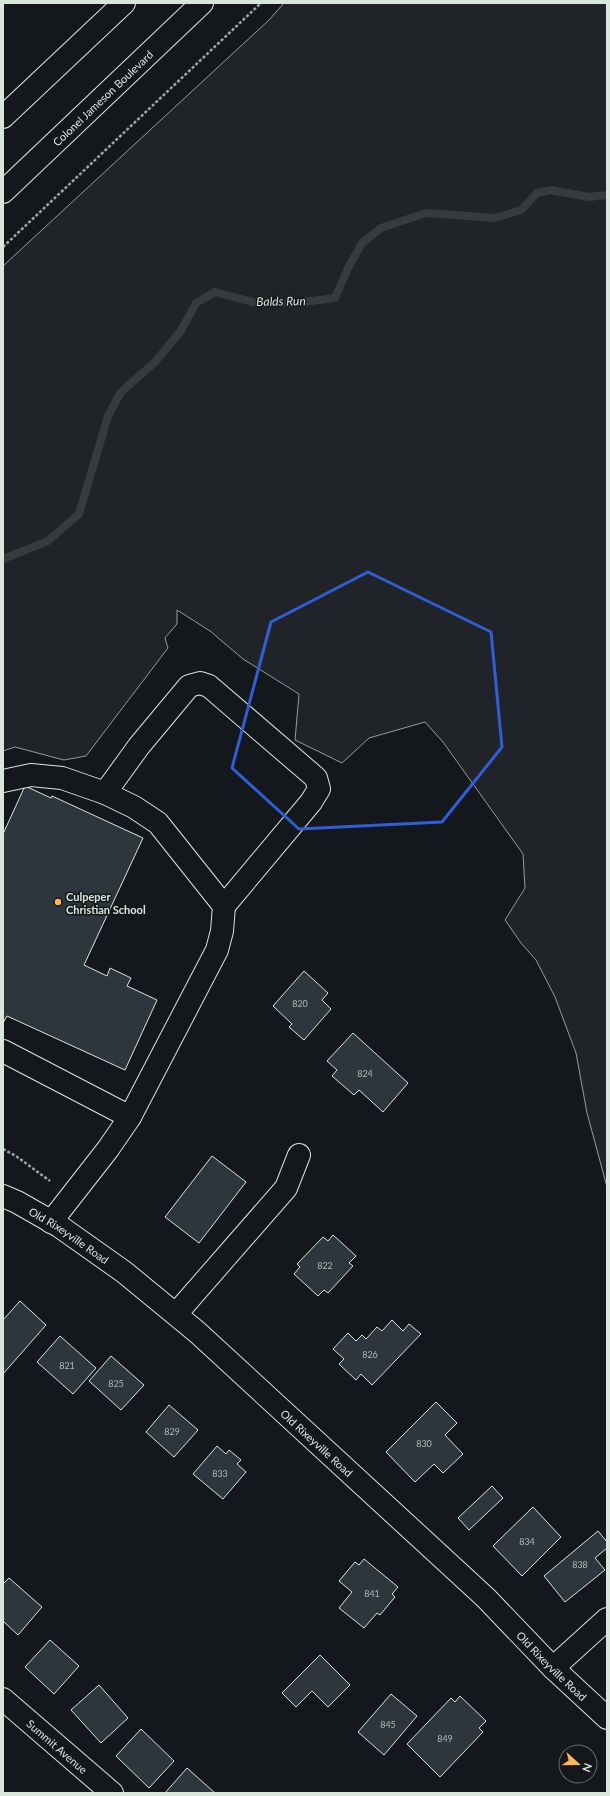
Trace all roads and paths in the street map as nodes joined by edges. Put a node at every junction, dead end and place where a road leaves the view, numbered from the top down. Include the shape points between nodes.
1 (124, 3) edge
2 (202, 3) edge
3 (261, 3) edge
4 (3, 117) edge
5 (3, 192) edge
6 (3, 248) edge
7 (3, 781) edge
8 (105, 793) junction
9 (224, 906) junction
10 (3, 1051) edge
11 (130, 1117) junction
12 (3, 1149) edge
13 (299, 1155) dead end
14 (51, 1182) dead end
15 (3, 1196) edge
16 (51, 1222) junction
17 (176, 1314) junction
18 (607, 1619) edge
19 (553, 1668) junction
20 (3, 1699) edge
21 (607, 1718) edge
22 (112, 1793) edge

1 - 4 street
2 - 5 street, Colonel Jameson Boulevard
3 - 6 path
7 - 8 street via 31,775 62,778
8 - 9 street via 134,807 158,823
8 - 9 street via 139,746 189,686 200,684 209,686 316,778 319,789 311,802
9 - 11 street via 217,950
10 - 11 street
11 - 16 street
12 - 14 path
13 - 17 street via 286,1188
15 - 16 street, Old Rixeyville Road
16 - 17 street, Old Rixeyville Road via 124,1272
17 - 19 street, Old Rixeyville Road via 486,1598
18 - 19 street
19 - 21 street, Old Rixeyville Road
20 - 22 street, Summit Avenue

